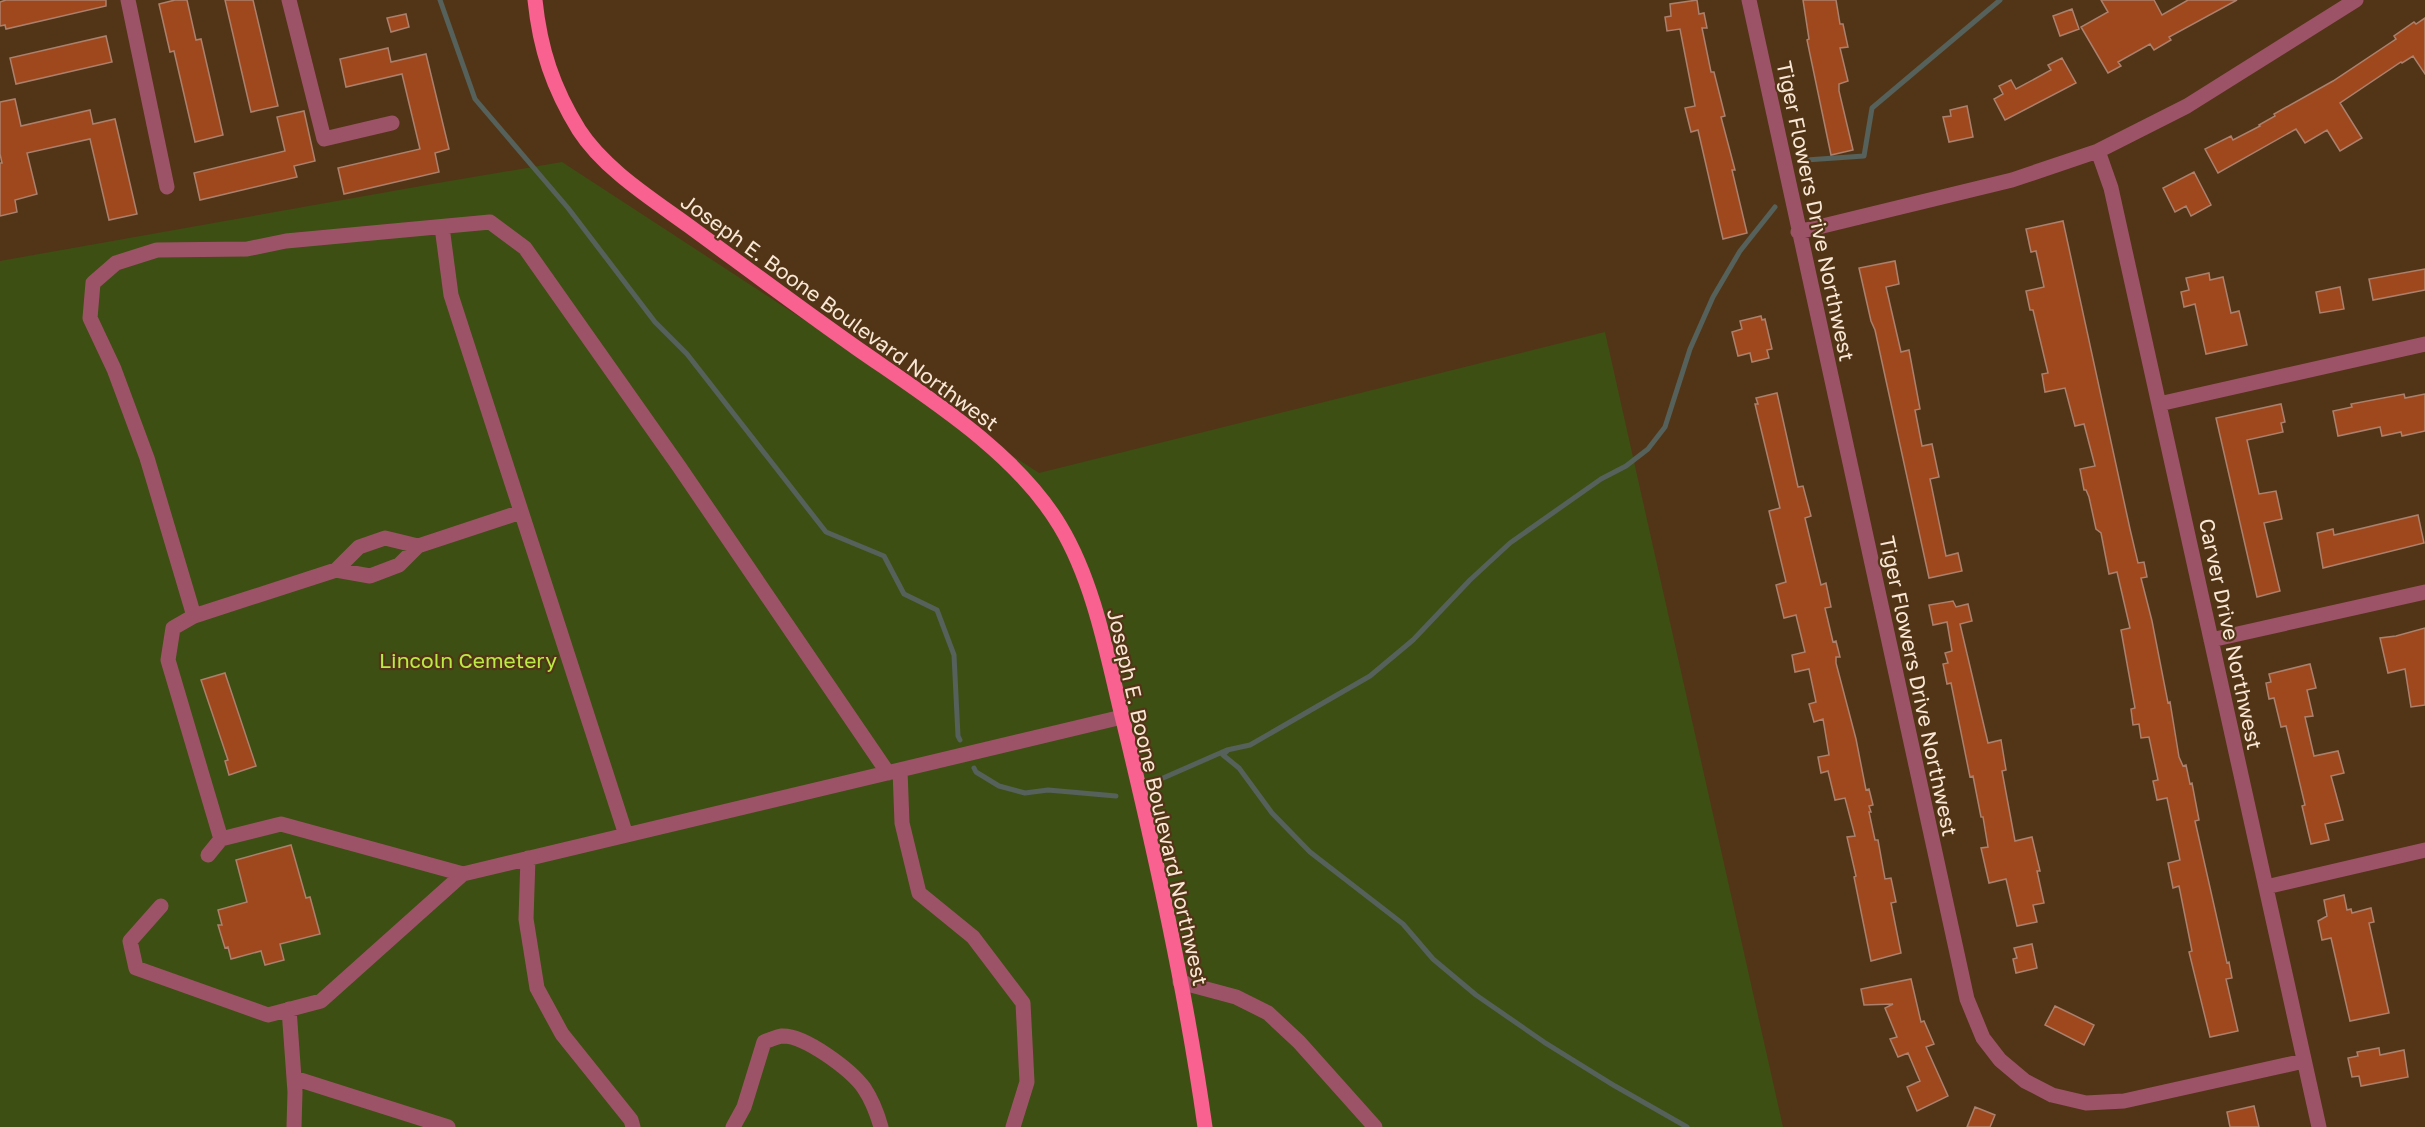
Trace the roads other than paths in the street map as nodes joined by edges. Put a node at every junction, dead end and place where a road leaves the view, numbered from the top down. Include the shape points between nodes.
1 (128, 0) edge
2 (289, 0) edge
3 (535, 0) edge
4 (1749, 0) edge
5 (2356, 0) edge
6 (392, 123) dead end
7 (2098, 151) junction
8 (167, 187) dead end
9 (442, 227) junction
10 (1798, 232) junction
11 (2425, 344) edge
12 (2159, 404) junction
13 (521, 512) junction
14 (418, 546) junction
15 (336, 570) junction
16 (2425, 592) edge
17 (194, 616) junction
18 (2211, 640) junction
19 (1122, 717) junction
20 (894, 771) junction
21 (626, 835) junction
22 (221, 839) junction
23 (2425, 850) edge
24 (208, 855) dead end
25 (528, 858) junction
26 (463, 874) junction
27 (2266, 887) junction
28 (161, 906) dead end
29 (1180, 982) junction
30 (289, 1009) junction
31 (2304, 1061) junction
32 (294, 1078) junction
33 (294, 1127) edge
34 (448, 1127) edge
35 (633, 1127) edge
36 (733, 1127) edge
37 (881, 1127) edge
38 (1013, 1127) edge
39 (1205, 1127) edge
40 (1375, 1127) edge
41 (2319, 1127) edge

1 - 8 street
2 - 6 street via 324,139
3 - 19 main road, Joseph E. Boone Boulevard Northwest via 538,33 552,82 581,133 621,176 964,424 1034,489 1061,527 1083,574
4 - 10 street, Tiger Flowers Drive Northwest
5 - 7 street via 2187,106
7 - 10 street via 2012,180
7 - 12 street, Carver Drive Northwest via 2111,188
9 - 13 street via 451,295
9 - 17 street via 286,241 247,249 157,250 116,263 93,283 90,318 147,458
9 - 20 street via 490,222 525,248
10 - 31 street, Tiger Flowers Drive Northwest via 1967,999 1983,1038 2000,1060 2025,1081 2052,1095 2086,1103 2124,1101
11 - 12 street
12 - 18 street, Carver Drive Northwest
13 - 14 street
13 - 21 street
14 - 15 street via 399,565 370,576
14 - 15 street via 385,538 359,547
15 - 17 street
16 - 18 street
17 - 22 street via 173,628 168,660
18 - 27 street, Carver Drive Northwest
19 - 20 street
19 - 29 main road, Joseph E. Boone Boulevard Northwest
20 - 21 street
20 - 38 street via 919,893 973,938 1023,1003 1027,1082
21 - 25 street
22 - 24 street
22 - 26 street via 281,824
23 - 27 street
25 - 26 street
25 - 35 street via 526,919 537,988 562,1034
26 - 30 street via 321,1001
27 - 31 street, Carver Drive Northwest
28 - 30 street via 130,941 135,968 268,1015
29 - 39 main road, Joseph E. Boone Boulevard Northwest
29 - 40 street via 1236,997 1268,1013
30 - 32 street
31 - 41 street, Carver Drive Northwest
32 - 33 street
32 - 34 street
36 - 37 street via 744,1107 764,1042 783,1036 802,1040 828,1055 863,1087

